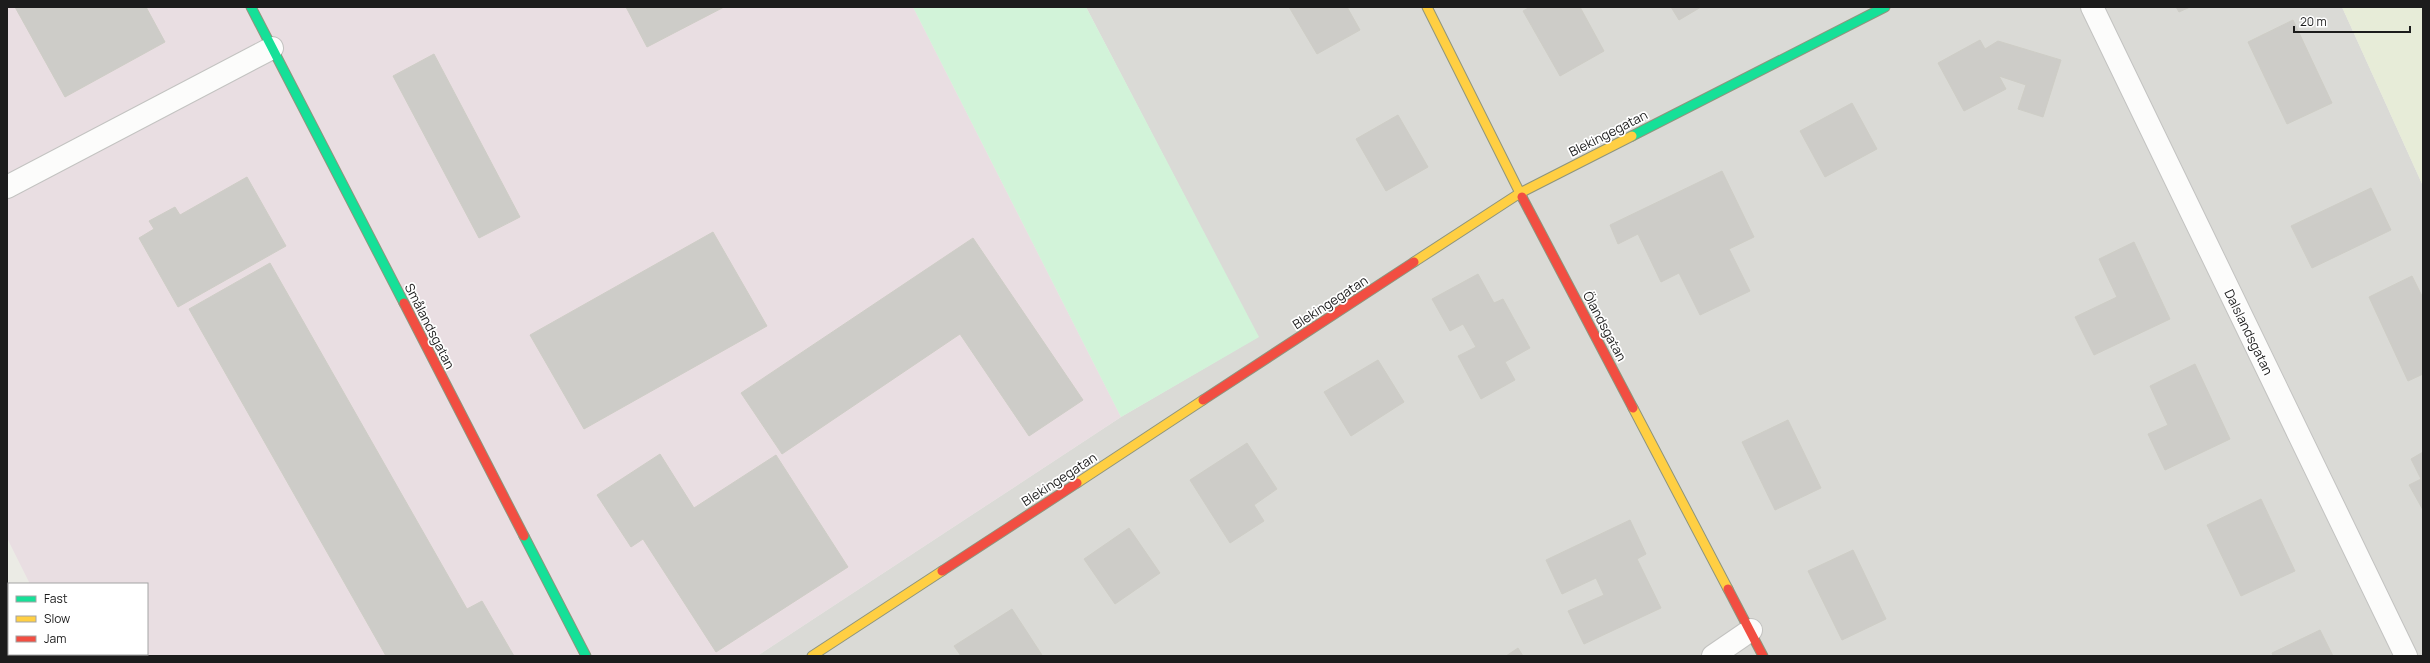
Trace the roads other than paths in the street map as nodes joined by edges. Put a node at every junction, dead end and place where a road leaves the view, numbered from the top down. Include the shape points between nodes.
1 (251, 7) edge
2 (1427, 7) edge
3 (1885, 7) edge
4 (2092, 7) edge
5 (272, 48) junction
6 (7, 187) edge
7 (1520, 193) junction
8 (1751, 630) junction
9 (586, 656) edge
10 (812, 656) edge
11 (1713, 656) edge
12 (1763, 656) edge
13 (2406, 656) edge

1 - 5 street, Smålandsgatan
2 - 7 street, Ölandsgatan
3 - 7 street, Blekingegatan
4 - 13 street, Dalslandsgatan
5 - 6 street
5 - 9 street, Smålandsgatan
7 - 8 street, Ölandsgatan
7 - 10 street, Blekingegatan
8 - 11 street
8 - 12 street, Ölandsgatan

